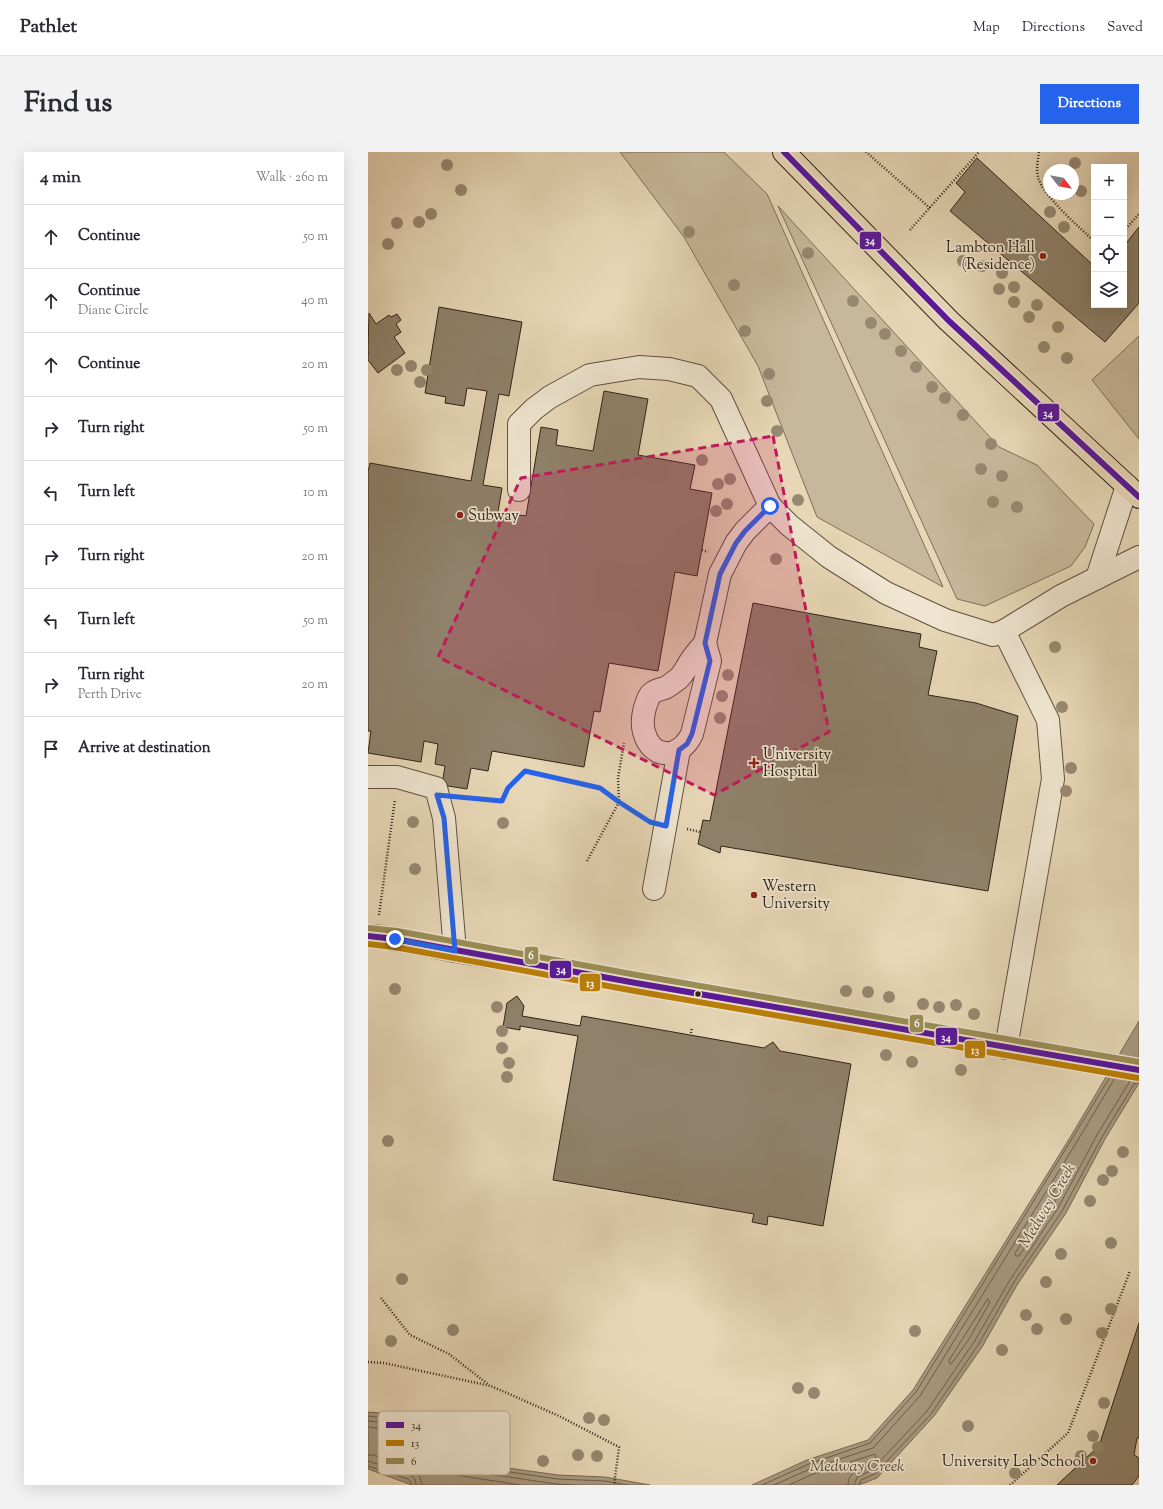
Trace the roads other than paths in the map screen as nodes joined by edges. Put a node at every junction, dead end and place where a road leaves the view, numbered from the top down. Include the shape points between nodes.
1 (784, 152) edge
2 (519, 490) dead end
3 (1133, 492) edge
4 (770, 506) junction
5 (1139, 557) edge
6 (1097, 578) junction
7 (1004, 630) junction
8 (705, 643) junction
9 (679, 750) junction
10 (368, 777) edge
11 (654, 889) dead end
12 (371, 936) edge
13 (455, 951) junction
14 (1006, 1048) junction
15 (1139, 1070) edge

1 - 3 main road via 949,321
2 - 4 street via 519,424 550,397 590,375 639,367 669,369 698,376 722,399
3 - 6 street
4 - 7 street via 789,526 829,557 886,593 945,620 993,635
4 - 8 street via 736,543 720,574
5 - 6 street
6 - 7 street
7 - 14 street via 1048,720 1053,779
8 - 9 street via 710,661 697,717 687,744
8 - 9 street via 690,661 685,672 665,688 653,692 648,697 646,705 644,732 652,746 659,752 670,753
9 - 11 street
10 - 13 street via 397,777 436,788 444,818
12 - 13 street
13 - 14 street
14 - 15 street

